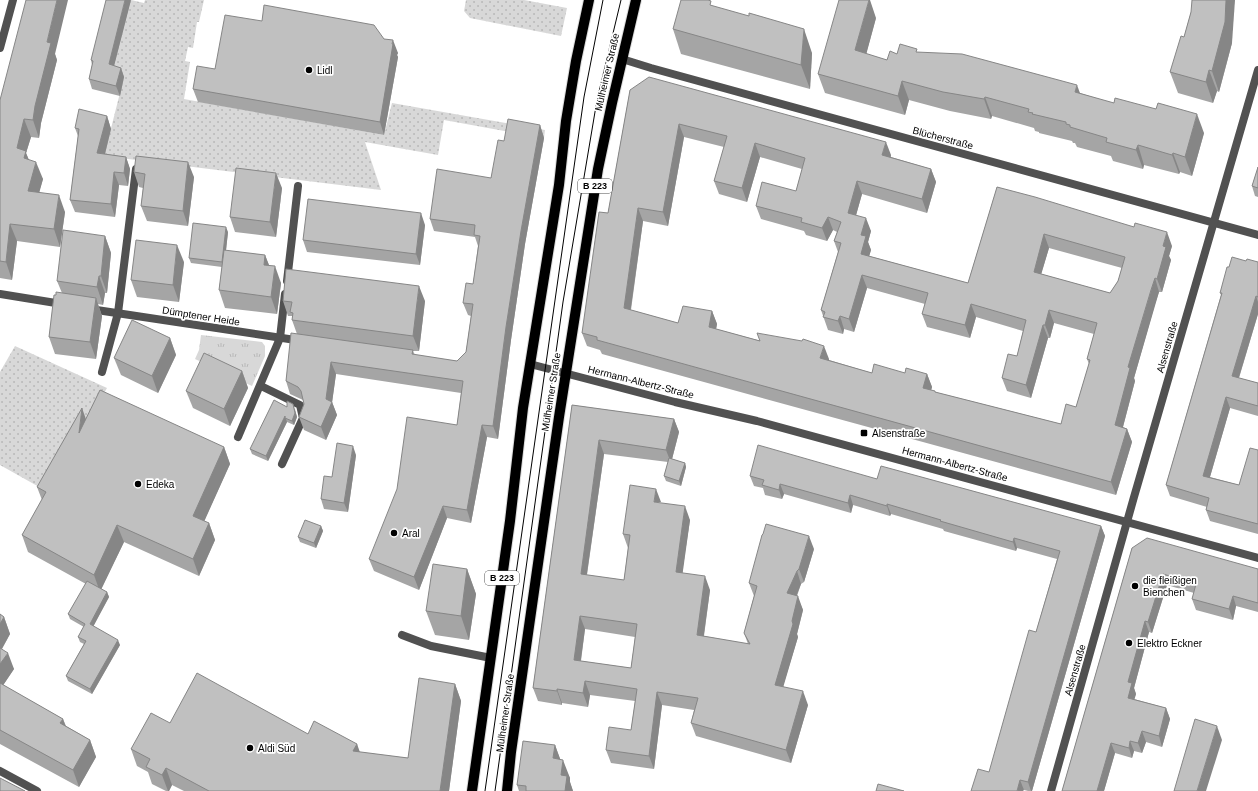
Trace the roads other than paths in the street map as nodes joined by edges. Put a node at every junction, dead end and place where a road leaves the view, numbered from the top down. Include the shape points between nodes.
1 (13, 0) edge
2 (589, 0) edge
3 (636, 0) edge
4 (0, 48) edge
5 (622, 59) junction
6 (1258, 70) edge
7 (136, 169) edge
8 (298, 186) dead end
9 (1213, 223) junction
10 (1258, 235) edge
11 (0, 294) edge
12 (118, 313) junction
13 (280, 338) junction
14 (311, 342) edge
15 (530, 364) junction
16 (102, 372) dead end
17 (566, 374) junction
18 (260, 386) junction
19 (238, 437) dead end
20 (282, 464) dead end
21 (1128, 522) junction
22 (1258, 558) edge
23 (402, 635) dead end
24 (491, 658) junction
25 (0, 771) edge
26 (37, 791) edge
27 (472, 791) edge
28 (507, 791) edge
29 (1051, 791) edge

1 - 4 street
2 - 15 main road, B 223 via 570,94 555,214
3 - 5 main road, Mülheimer Straße / B 223
5 - 9 street, Blücherstraße
5 - 17 main road, Mülheimer Straße / B 223 via 598,169
6 - 9 street, Alsenstraße
7 - 12 street
8 - 13 street
9 - 10 street, Blücherstraße
9 - 21 street, Alsenstraße
11 - 12 street, Dümptener Heide
12 - 13 street, Dümptener Heide
12 - 16 street
13 - 14 street, Dümptener Heide
13 - 18 street
15 - 17 street, Hermann-Albertz-Straße
15 - 24 main road, B 223
17 - 21 street, Hermann-Albertz-Straße via 758,420
17 - 28 main road, Mülheimer Straße / B 223
18 - 19 street
18 - 20 street via 300,405 303,418
21 - 22 street, Hermann-Albertz-Straße
21 - 29 street, Alsenstraße
23 - 24 street via 431,646
24 - 27 main road, B 223
25 - 26 street

